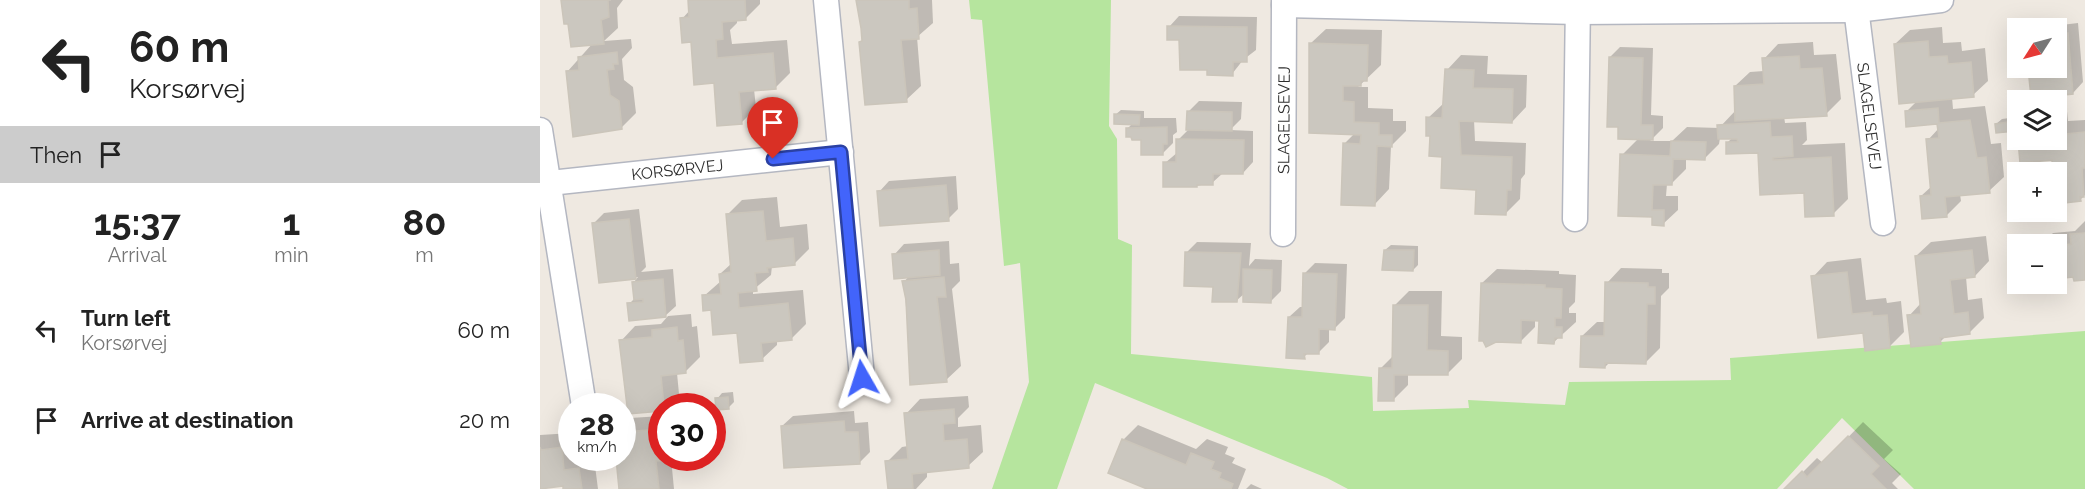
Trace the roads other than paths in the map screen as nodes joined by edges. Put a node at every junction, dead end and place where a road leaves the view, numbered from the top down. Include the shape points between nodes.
1 (826, 0) edge
2 (1941, 0) edge
3 (1284, 2) edge
4 (1855, 5) edge
5 (1578, 6) edge
6 (540, 130) edge
7 (841, 152) junction
8 (544, 183) edge
9 (1575, 219) dead end
10 (1883, 223) dead end
11 (1283, 234) dead end
12 (862, 378) dead end
13 (582, 393) edge

1 - 7 street
2 - 4 street, SLAGELSEVEJ
3 - 5 street, SLAGELSEVEJ
3 - 11 street, SLAGELSEVEJ
4 - 5 street, SLAGELSEVEJ
4 - 10 street, SLAGELSEVEJ
5 - 9 street
6 - 8 street
7 - 8 street, KORSØRVEJ
7 - 12 street
8 - 13 street

